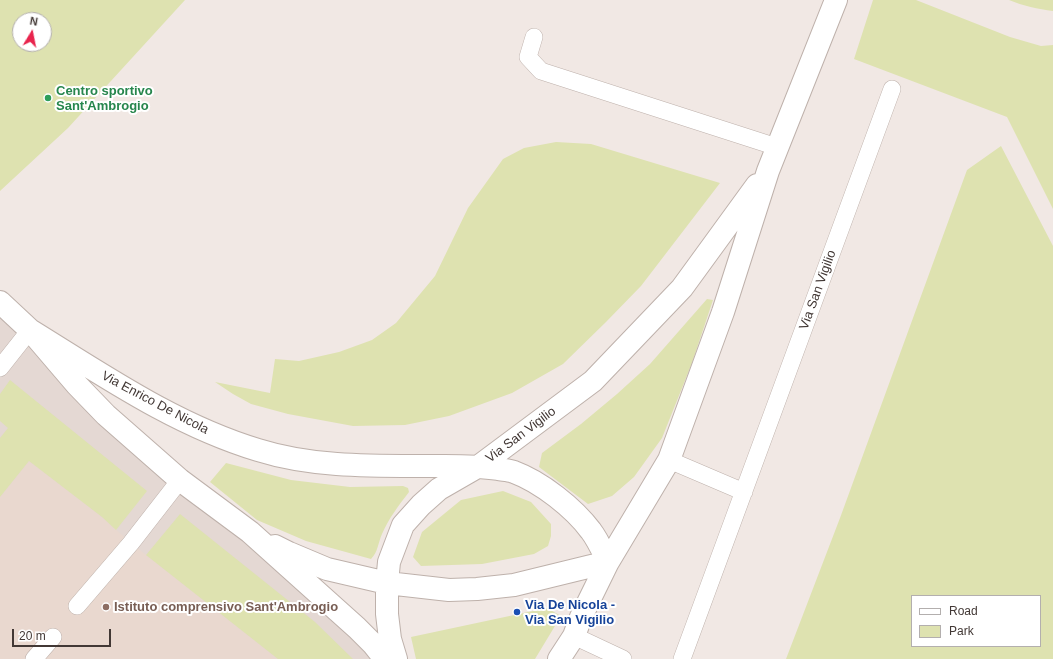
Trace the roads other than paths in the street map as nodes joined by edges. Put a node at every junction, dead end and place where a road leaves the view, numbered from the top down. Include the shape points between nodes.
1 (836, 0) edge
2 (534, 37) dead end
3 (892, 89) dead end
4 (777, 147) junction
5 (768, 171) junction
6 (0, 302) edge
7 (30, 330) junction
8 (0, 368) edge
9 (669, 460) junction
10 (479, 466) junction
11 (180, 480) junction
12 (744, 492) junction
13 (250, 532) junction
14 (608, 562) junction
15 (387, 583) junction
16 (77, 606) dead end
17 (53, 636) dead end
18 (574, 636) junction
19 (34, 659) edge
20 (385, 659) edge
21 (396, 659) edge
22 (559, 659) edge
23 (623, 659) edge
24 (682, 659) edge

1 - 4 street, Via San Vigilio
2 - 4 lane via 528,57 541,71
3 - 12 lane, Via San Vigilio
4 - 5 street, Via San Vigilio
5 - 9 street, Via San Vigilio via 723,312
5 - 10 street, Via San Vigilio via 682,288 593,381
6 - 7 street, Via Enrico De Nicola
7 - 8 lane
7 - 10 street, Via Enrico De Nicola via 120,386 173,415 221,438 258,451 322,463 357,466
7 - 11 street, Via Enrico De Nicola via 101,410
9 - 12 lane
9 - 14 street, Via San Vigilio
10 - 14 street, Via Enrico De Nicola via 513,471 548,489 592,531
10 - 15 street via 439,489 404,525 389,562
11 - 13 street, Via Enrico De Nicola
11 - 16 lane
12 - 24 lane, Via San Vigilio
13 - 15 street, Via Enrico De Nicola via 289,553 327,569
13 - 20 street, Via Enrico De Nicola via 357,628
14 - 15 street, Via Enrico De Nicola via 514,585 477,589 449,590
14 - 18 street, Via San Vigilio via 580,617
15 - 21 street via 387,614
17 - 19 lane
18 - 22 street, Via San Vigilio
18 - 23 lane

